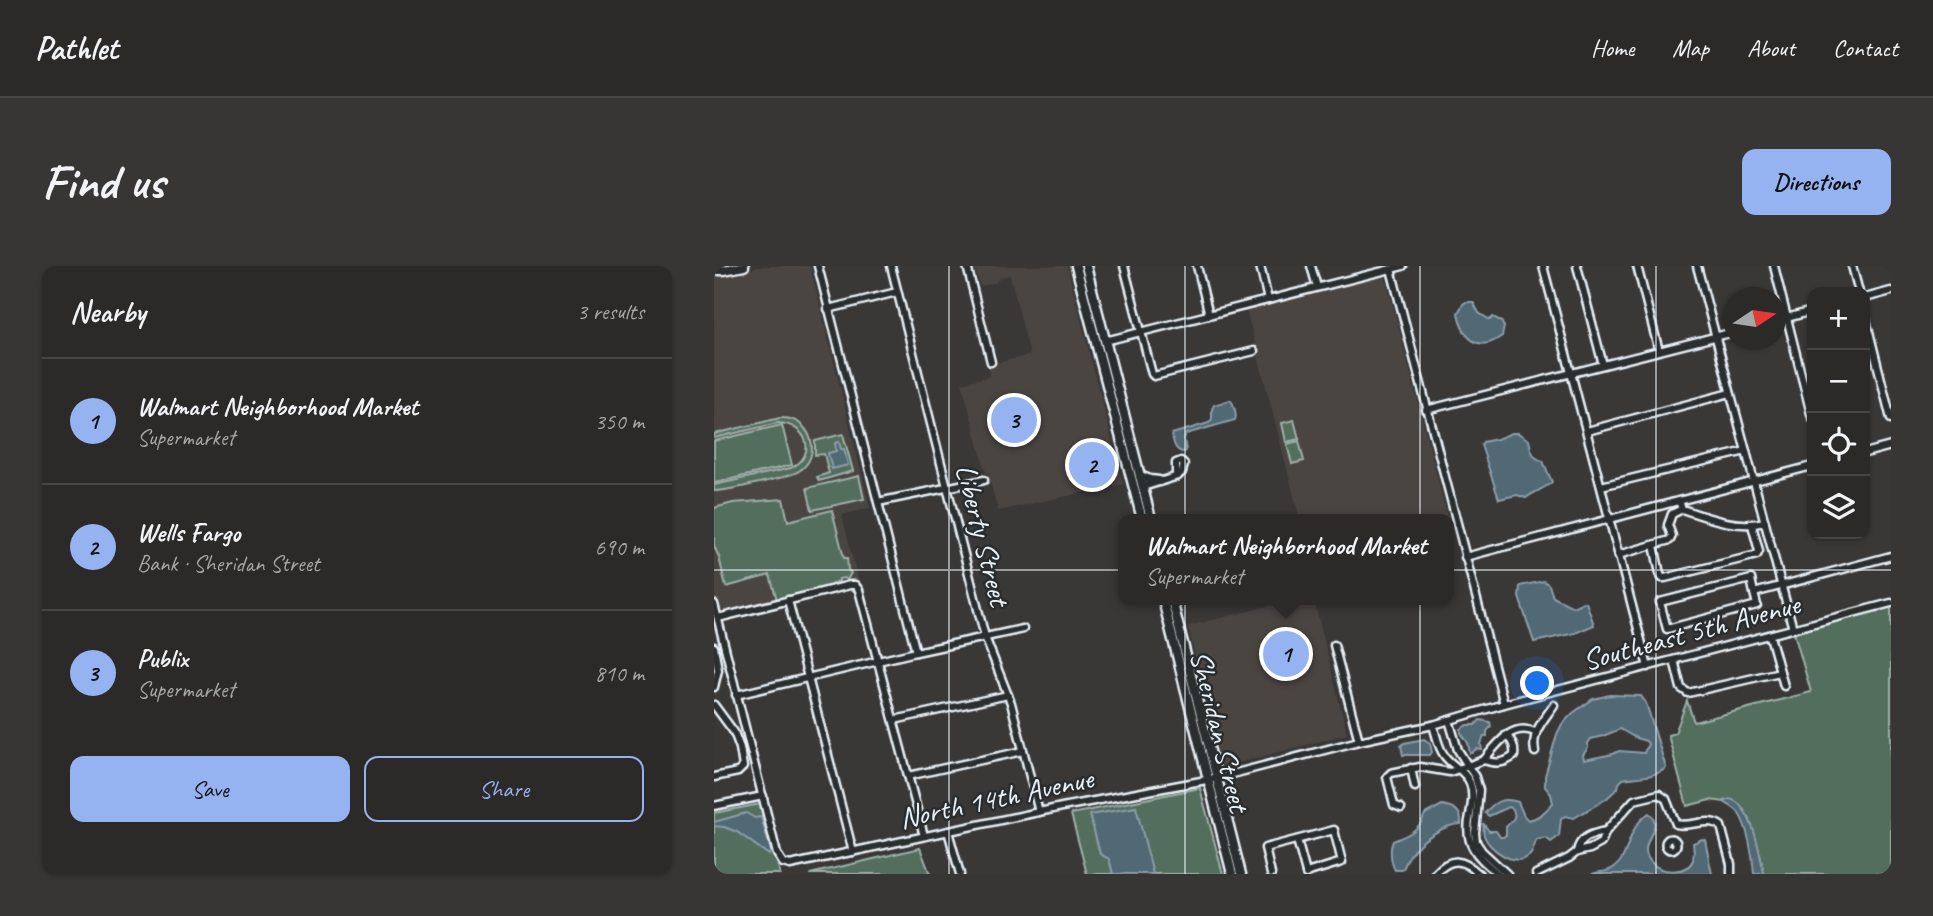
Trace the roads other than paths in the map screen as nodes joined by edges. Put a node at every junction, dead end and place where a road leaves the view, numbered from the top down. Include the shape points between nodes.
1 (744, 266) edge
2 (818, 266) edge
3 (891, 266) edge
4 (967, 266) edge
5 (1076, 266) edge
6 (1086, 266) edge
7 (1124, 266) edge
8 (1197, 266) edge
9 (1260, 266) edge
10 (1311, 266) edge
11 (1363, 266) edge
12 (1403, 266) edge
13 (1543, 266) edge
14 (1577, 266) edge
15 (1637, 266) edge
16 (1697, 266) edge
17 (1774, 266) edge
18 (1852, 266) edge
19 (715, 267) edge
20 (1391, 269) junction
21 (1366, 276) junction
22 (1858, 287) edge
23 (1317, 288) junction
24 (1891, 291) edge
25 (897, 292) junction
26 (1870, 297) edge
27 (1268, 300) junction
28 (828, 309) junction
29 (1807, 312) edge
30 (1209, 315) junction
31 (1787, 318) junction
32 (1142, 331) junction
33 (1723, 335) edge
34 (1870, 336) edge
35 (1716, 337) junction
36 (1105, 341) junction
37 (1254, 351) dead end
38 (1659, 351) junction
39 (991, 362) dead end
40 (1603, 365) junction
41 (1572, 373) junction
42 (1730, 393) junction
43 (1426, 410) junction
44 (1811, 413) edge
45 (1891, 419) edge
46 (1119, 429) junction
47 (1587, 431) junction
48 (1891, 446) edge
49 (1746, 451) junction
50 (1870, 452) edge
51 (1175, 464) dead end
52 (1807, 467) edge
53 (1140, 476) junction
54 (984, 480) dead end
55 (1159, 481) junction
56 (1754, 482) junction
57 (1601, 486) junction
58 (947, 487) junction
59 (1143, 487) junction
60 (1137, 500) junction
61 (1679, 501) junction
62 (878, 502) junction
63 (1682, 509) junction
64 (1141, 514) edge
65 (1148, 514) edge
66 (1149, 514) edge
67 (1454, 514) edge
68 (1454, 516) edge
69 (1609, 519) junction
70 (1765, 522) junction
71 (1752, 525) junction
72 (1654, 545) junction
73 (1618, 555) junction
74 (1891, 556) edge
75 (1465, 557) junction
76 (1782, 585) junction
77 (1754, 593) junction
78 (788, 600) junction
79 (1891, 603) edge
80 (714, 604) edge
81 (1168, 605) edge
82 (718, 618) junction
83 (1023, 629) dead end
84 (1793, 629) junction
85 (1175, 632) junction
86 (1770, 636) junction
87 (985, 637) junction
88 (1334, 645) dead end
89 (714, 647) edge
90 (916, 652) junction
91 (1674, 660) junction
92 (877, 661) junction
93 (1648, 667) junction
94 (1780, 672) junction
95 (808, 678) junction
96 (1784, 686) dead end
97 (714, 687) edge
98 (736, 695) junction
99 (1008, 695) junction
100 (1504, 704) junction
101 (714, 705) edge
102 (1554, 705) dead end
103 (894, 720) junction
104 (1449, 720) junction
105 (1433, 725) junction
106 (1535, 733) junction
107 (1506, 735) junction
108 (1359, 741) junction
109 (1023, 751) junction
110 (1535, 752) dead end
111 (1484, 760) junction
112 (1468, 766) junction
113 (1411, 768) junction
114 (1460, 769) junction
115 (908, 776) junction
116 (714, 777) edge
117 (1213, 779) junction
118 (1415, 787) dead end
119 (763, 796) junction
120 (714, 806) edge
121 (1401, 808) dead end
122 (1039, 812) junction
123 (1676, 824) junction
124 (948, 831) junction
125 (1606, 831) junction
126 (924, 836) junction
127 (1672, 839) dead end
128 (1297, 840) junction
129 (853, 852) junction
130 (1577, 852) junction
131 (1480, 853) junction
132 (1469, 864) junction
133 (1306, 873) edge
134 (960, 874) edge
135 (1232, 874) edge
136 (1241, 874) edge
137 (1271, 874) edge
138 (1435, 874) edge
139 (1479, 874) edge
140 (1498, 874) edge
141 (1507, 874) edge
142 (1537, 874) edge
143 (1731, 874) edge

1 - 19 main road
2 - 28 street
3 - 25 street, Liberty Street
4 - 39 street
5 - 46 main road
6 - 36 main road
7 - 32 street
8 - 30 street
9 - 27 street
10 - 23 street
11 - 21 street
12 - 20 street
13 - 41 street
14 - 40 street
15 - 38 street
16 - 35 street
17 - 31 street
18 - 22 street
20 - 21 street
20 - 43 street
21 - 23 street
23 - 27 street
24 - 26 street
25 - 28 street
25 - 58 street, Liberty Street
27 - 30 street
28 - 62 street
29 - 31 street
30 - 32 street
31 - 44 street
32 - 36 street
32 - 37 street via 1154,376
33 - 35 street
34 - 45 street
35 - 38 street
35 - 42 street
36 - 53 main road
38 - 40 street
40 - 41 street
41 - 43 street
41 - 47 street
42 - 47 street
42 - 49 street
43 - 67 street
46 - 59 main road via 1134,476
46 - 60 main road
47 - 57 street
48 - 50 street
49 - 56 street
49 - 57 street
51 - 55 street via 1180,460 1184,464 1182,472
52 - 56 street
53 - 55 main road
53 - 59 main road
54 - 58 street
55 - 59 street
56 - 61 street
56 - 70 street
57 - 69 street
58 - 62 street
58 - 87 street, Liberty Street
59 - 66 main road
60 - 64 main road
60 - 65 main road
61 - 63 street
61 - 69 street
62 - 90 street
63 - 71 street via 1717,521
63 - 72 street via 1672,514 1670,540
68 - 75 street
69 - 73 street
69 - 75 street
70 - 71 street
70 - 76 street
71 - 72 street via 1757,555 1667,577 1660,574
72 - 73 street
73 - 93 street
74 - 76 street
75 - 100 street
76 - 77 street
76 - 84 street
77 - 77 street via 1757,605 1667,629 1660,602 1751,579
78 - 82 street
78 - 92 street via 855,585
78 - 95 street
79 - 84 street, Southeast 5th Avenue
80 - 82 street
81 - 85 main road
82 - 98 street
83 - 87 street
84 - 86 street, Southeast 5th Avenue
85 - 117 main road, Sheridan Street
85 - 117 main road, Sheridan Street via 1194,689
86 - 91 street, Southeast 5th Avenue
86 - 94 street
87 - 90 street
87 - 99 street, Liberty Street
88 - 108 street
89 - 97 street via 718,670
90 - 92 street
91 - 93 street, Southeast 5th Avenue
91 - 94 street via 1681,688 1688,693
92 - 95 street
92 - 103 street
93 - 100 street, Southeast 5th Avenue
94 - 96 street
95 - 98 street
95 - 129 street
98 - 119 street
99 - 103 street
99 - 109 street, Liberty Street
100 - 104 street, Southeast 5th Avenue
101 - 116 street via 734,732 743,767
102 - 106 street
103 - 115 street
104 - 105 street, Southeast 5th Avenue
104 - 112 street
105 - 108 street, Southeast 5th Avenue
105 - 114 street via 1443,754
106 - 107 street via 1516,730
106 - 110 street
107 - 111 street
107 - 111 street via 1514,756 1500,764
108 - 117 street, Southeast 5th Avenue
109 - 115 street
109 - 122 street, Liberty Street
111 - 112 street
112 - 114 street
112 - 131 street via 1479,790 1475,833
113 - 114 street
113 - 118 street
113 - 121 street via 1387,777 1394,804
114 - 131 street via 1471,785 1468,836
115 - 126 street
117 - 122 street, North 14th Avenue
117 - 135 main road, Sheridan Street
117 - 136 main road, Sheridan Street
119 - 120 street
119 - 129 street, North 14th Avenue via 777,854 786,864
122 - 124 street, North 14th Avenue
123 - 125 street via 1666,799 1659,794 1634,800
123 - 127 street
123 - 143 street via 1721,825
124 - 126 street, North 14th Avenue
124 - 134 street
125 - 130 street via 1601,843
125 - 130 street via 1585,838
126 - 129 street, North 14th Avenue
128 - 133 street
128 - 133 street via 1334,830 1342,862
128 - 137 street via 1265,848
130 - 142 street
131 - 132 street
131 - 140 street
131 - 141 street
132 - 138 street via 1454,861
132 - 139 street

